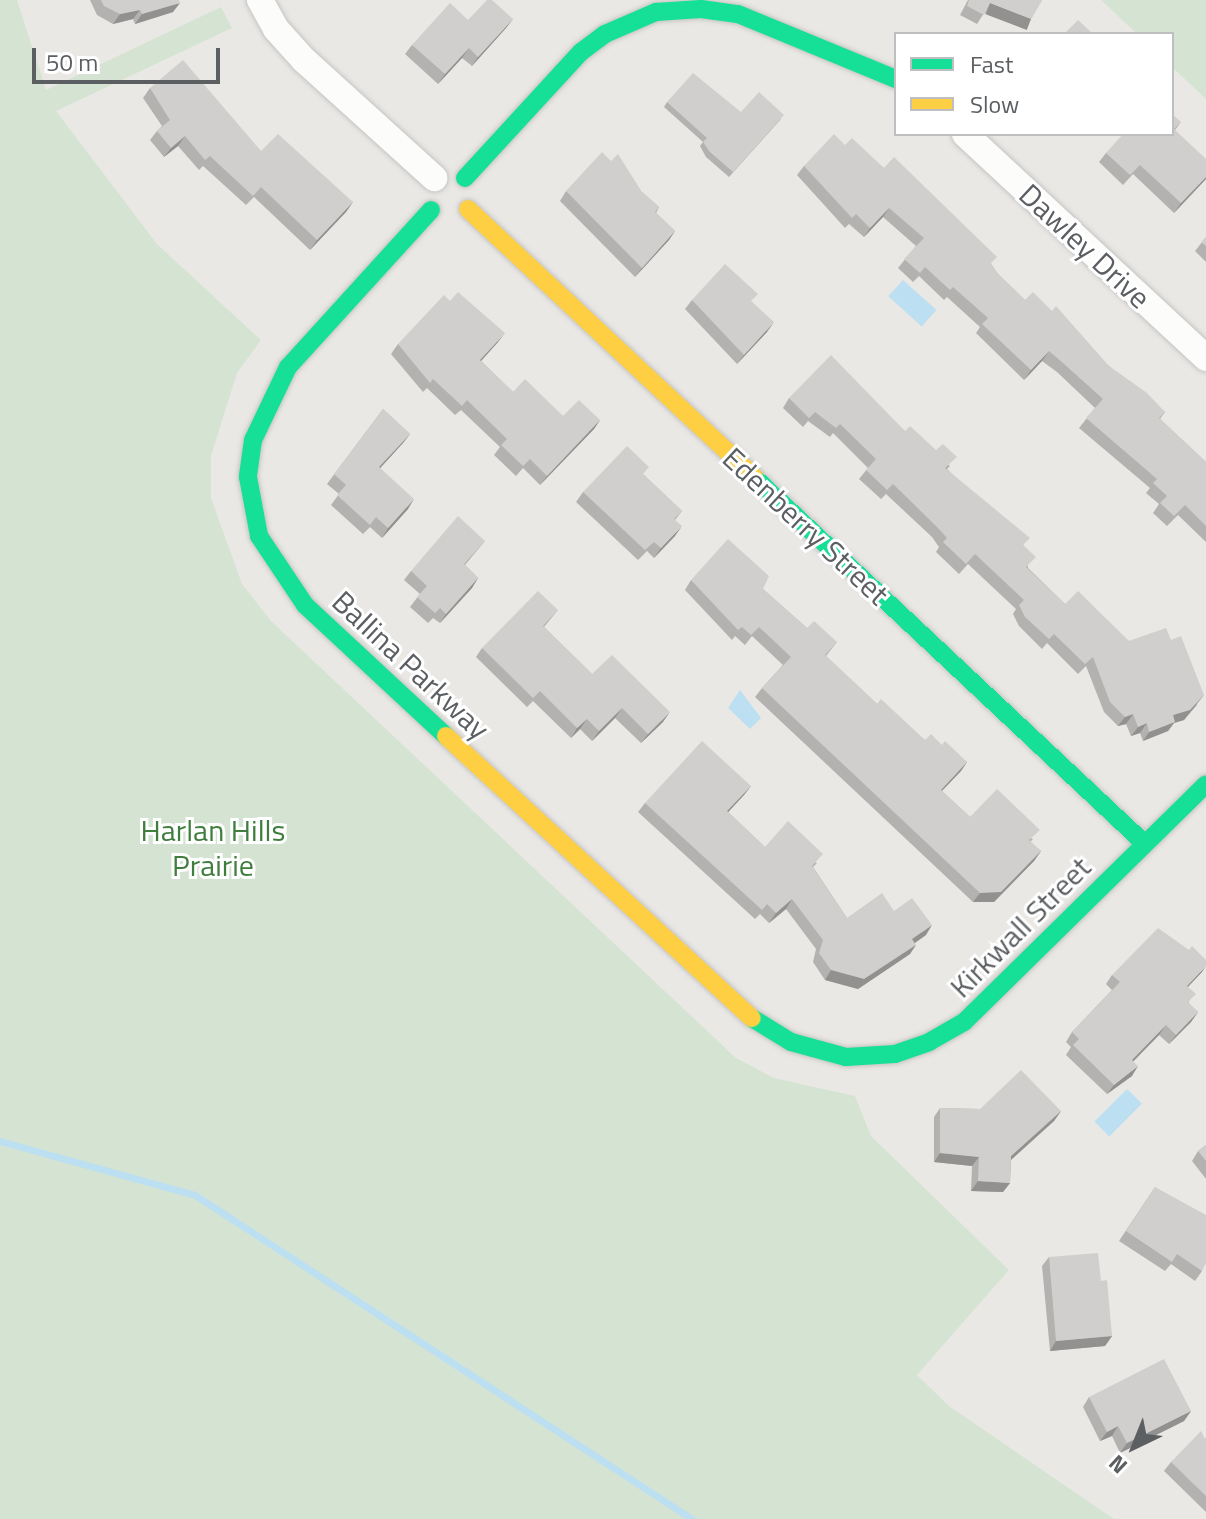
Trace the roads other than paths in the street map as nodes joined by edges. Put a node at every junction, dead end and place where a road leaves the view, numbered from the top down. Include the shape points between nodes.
1 (260, 0) edge
2 (894, 78) edge
3 (967, 136) edge
4 (434, 178) junction
5 (465, 178) junction
6 (468, 209) junction
7 (431, 210) junction
8 (1206, 358) edge
9 (1206, 784) edge
10 (1144, 843) junction
11 (846, 1057) joint

1 - 4 street via 276,29 304,60
2 - 5 street via 738,14 701,9 656,12 605,34 581,52
3 - 8 street, Dawley Drive
4 - 5 street via 453,172
4 - 7 street via 426,197
5 - 6 street via 472,190
6 - 7 street via 450,219
6 - 10 street, Edenberry Street
7 - 11 street, Ballina Parkway via 288,367 269,398 253,440 248,477 252,511 269,556 305,605 748,1016 791,1042
9 - 10 street, Kirkwall Street
10 - 11 street, Kirkwall Street via 964,1022 895,1054

